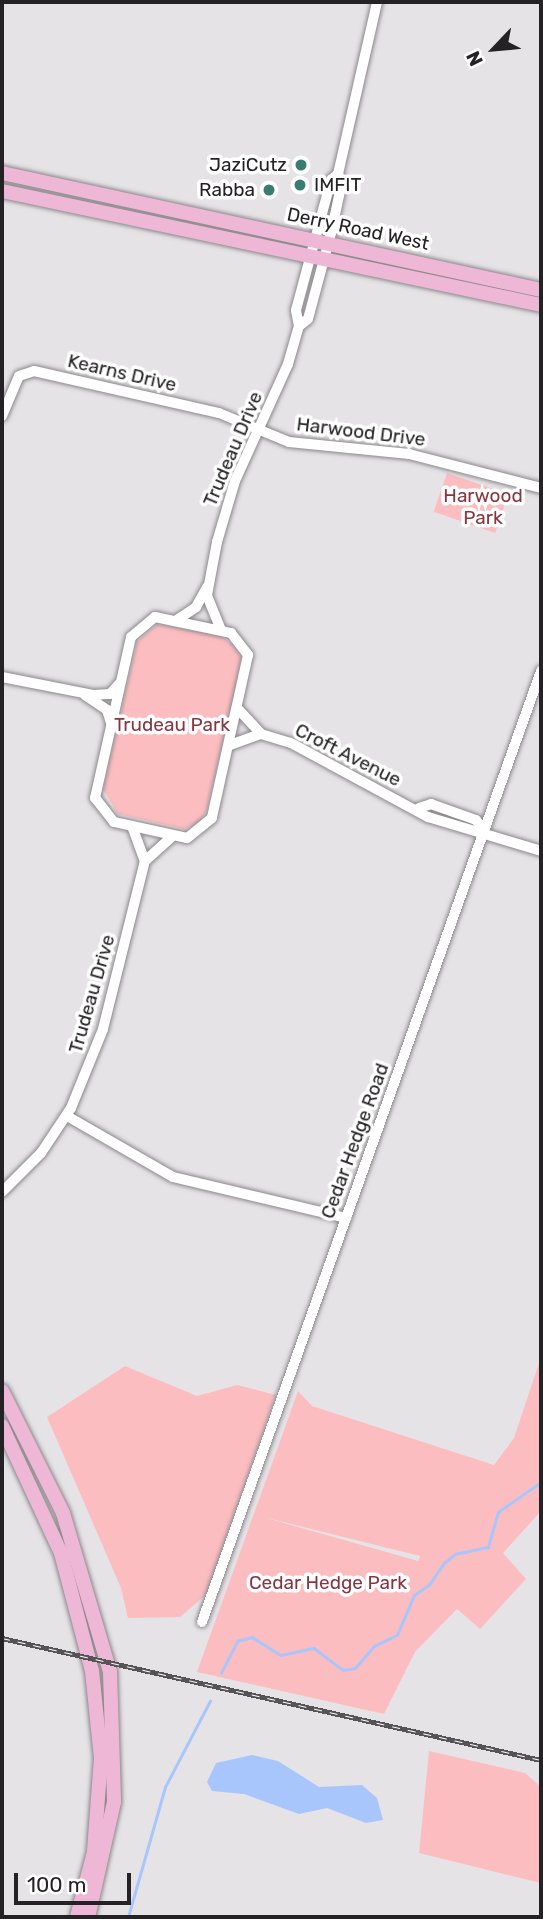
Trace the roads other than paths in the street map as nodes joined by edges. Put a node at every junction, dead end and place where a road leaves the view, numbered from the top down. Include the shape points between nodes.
1 (377, 2) edge
2 (2, 173) edge
3 (2, 191) edge
4 (320, 248) junction
5 (541, 290) edge
6 (541, 305) edge
7 (2, 416) edge
8 (259, 429) junction
9 (541, 488) edge
10 (207, 587) junction
11 (177, 620) junction
12 (221, 631) junction
13 (541, 671) edge
14 (2, 677) edge
15 (121, 681) junction
16 (82, 694) junction
17 (238, 709) junction
18 (111, 723) junction
19 (261, 734) junction
20 (230, 745) junction
21 (132, 826) junction
22 (484, 831) junction
23 (173, 836) junction
24 (541, 851) edge
25 (145, 861) junction
26 (66, 1116) junction
27 (2, 1192) edge
28 (346, 1218) junction
29 (2, 1391) edge
30 (2, 1426) edge
31 (202, 1622) dead end
32 (77, 1917) edge
33 (88, 1917) edge

1 - 4 street, Trudeau Drive via 338,174 342,182
2 - 4 main road, Derry Road West
3 - 4 main road, Derry Road West
4 - 5 main road, Derry Road West
4 - 6 main road, Derry Road West
4 - 8 street, Trudeau Drive via 296,310 299,326
7 - 8 street, Kearns Drive via 19,376 34,371 219,412
8 - 9 street, Harwood Drive via 289,442 409,454
8 - 10 street, Trudeau Drive via 226,506
10 - 11 street, Trudeau Drive via 196,607
10 - 12 street, Trudeau Drive via 210,614
11 - 12 street, Trudeau Drive
11 - 15 street, Trudeau Drive via 155,617 139,625
12 - 17 street, Trudeau Drive via 240,640 248,655
13 - 22 street, Cedar Hedge Road
14 - 16 street
15 - 16 street via 110,694
15 - 18 street, Trudeau Drive
16 - 18 street via 107,710
17 - 19 street, Croft Avenue
17 - 20 street, Trudeau Drive
18 - 21 street, Trudeau Drive via 96,798 108,818
19 - 20 street
19 - 22 street, Croft Avenue via 300,748 370,790 470,834
20 - 23 street, Trudeau Drive via 210,824 193,836
21 - 23 street, Trudeau Drive
21 - 25 street
22 - 24 street, Croft Avenue
22 - 28 street, Cedar Hedge Road
23 - 25 street, Trudeau Drive
25 - 26 street, Trudeau Drive via 103,1029
26 - 27 street, Trudeau Drive
26 - 28 street via 173,1177
28 - 31 street, Cedar Hedge Road
29 - 33 main road via 63,1513 110,1672 114,1802
30 - 32 main road via 61,1553 92,1671 101,1758 94,1852

